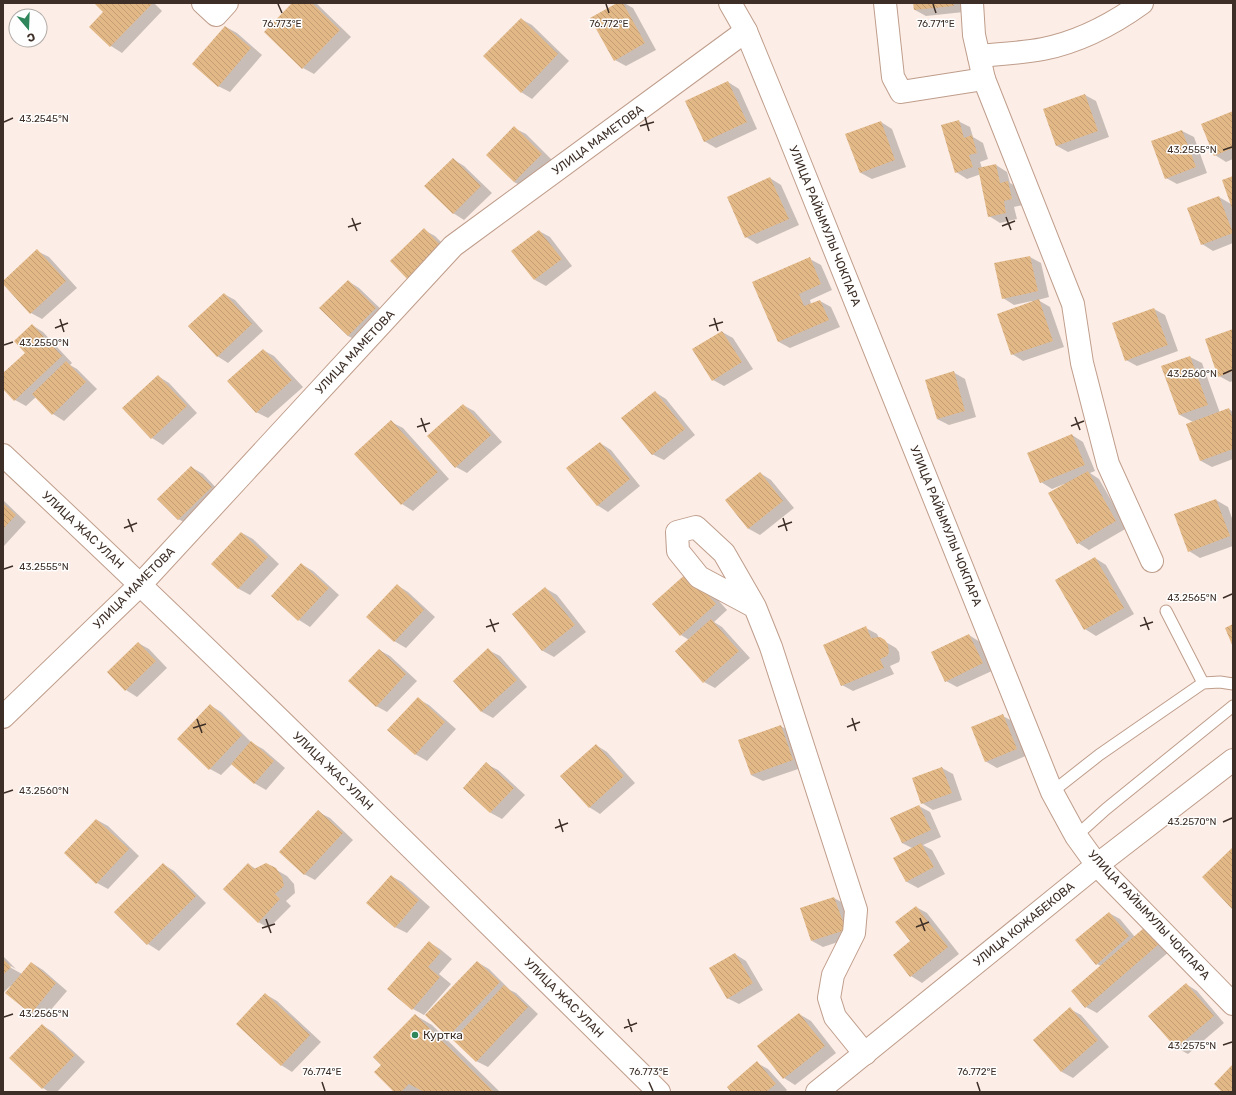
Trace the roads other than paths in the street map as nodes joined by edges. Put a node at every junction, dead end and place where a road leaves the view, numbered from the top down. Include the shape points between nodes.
1 (202, 3) edge
2 (227, 3) edge
3 (730, 3) edge
4 (885, 3) edge
5 (972, 3) edge
6 (1142, 3) edge
7 (746, 31) junction
8 (979, 56) junction
9 (984, 79) junction
10 (3, 455) edge
11 (1152, 562) dead end
12 (141, 584) junction
13 (755, 607) dead end
14 (1166, 611) dead end
15 (1203, 683) junction
16 (1233, 684) edge
17 (1233, 706) edge
18 (3, 717) edge
19 (1233, 760) edge
20 (1052, 792) junction
21 (1076, 836) junction
22 (1098, 865) junction
23 (1233, 1004) edge
24 (865, 1054) junction
25 (659, 1092) edge
26 (817, 1092) edge

1 - 2 street via 216,15
3 - 7 street, УЛИЦА РАЙЫМУЛЫ ЧОКПАРА
4 - 9 street via 893,77 901,92
5 - 8 street via 974,35
6 - 8 street via 1081,37 1043,49
7 - 12 street, УЛИЦА МАМЕТОВА via 453,246
7 - 20 street, УЛИЦА РАЙЫМУЛЫ ЧОКПАРА
8 - 9 street
9 - 11 street via 1073,304 1082,363 1108,464
10 - 12 street, УЛИЦА ЖАС УЛАН
12 - 18 street, УЛИЦА МАМЕТОВА
12 - 25 street, УЛИЦА ЖАС УЛАН
13 - 24 street via 771,647 856,910 854,933 833,975 828,998 835,1017
14 - 15 lane
15 - 16 lane
15 - 20 lane via 1099,755
17 - 21 lane
19 - 22 street, УЛИЦА КОЖАБЕКОВА
20 - 21 street, УЛИЦА РАЙЫМУЛЫ ЧОКПАРА
21 - 22 street, УЛИЦА РАЙЫМУЛЫ ЧОКПАРА
22 - 23 street, УЛИЦА РАЙЫМУЛЫ ЧОКПАРА
22 - 24 street, УЛИЦА КОЖАБЕКОВА
24 - 26 street, УЛИЦА КОЖАБЕКОВА

